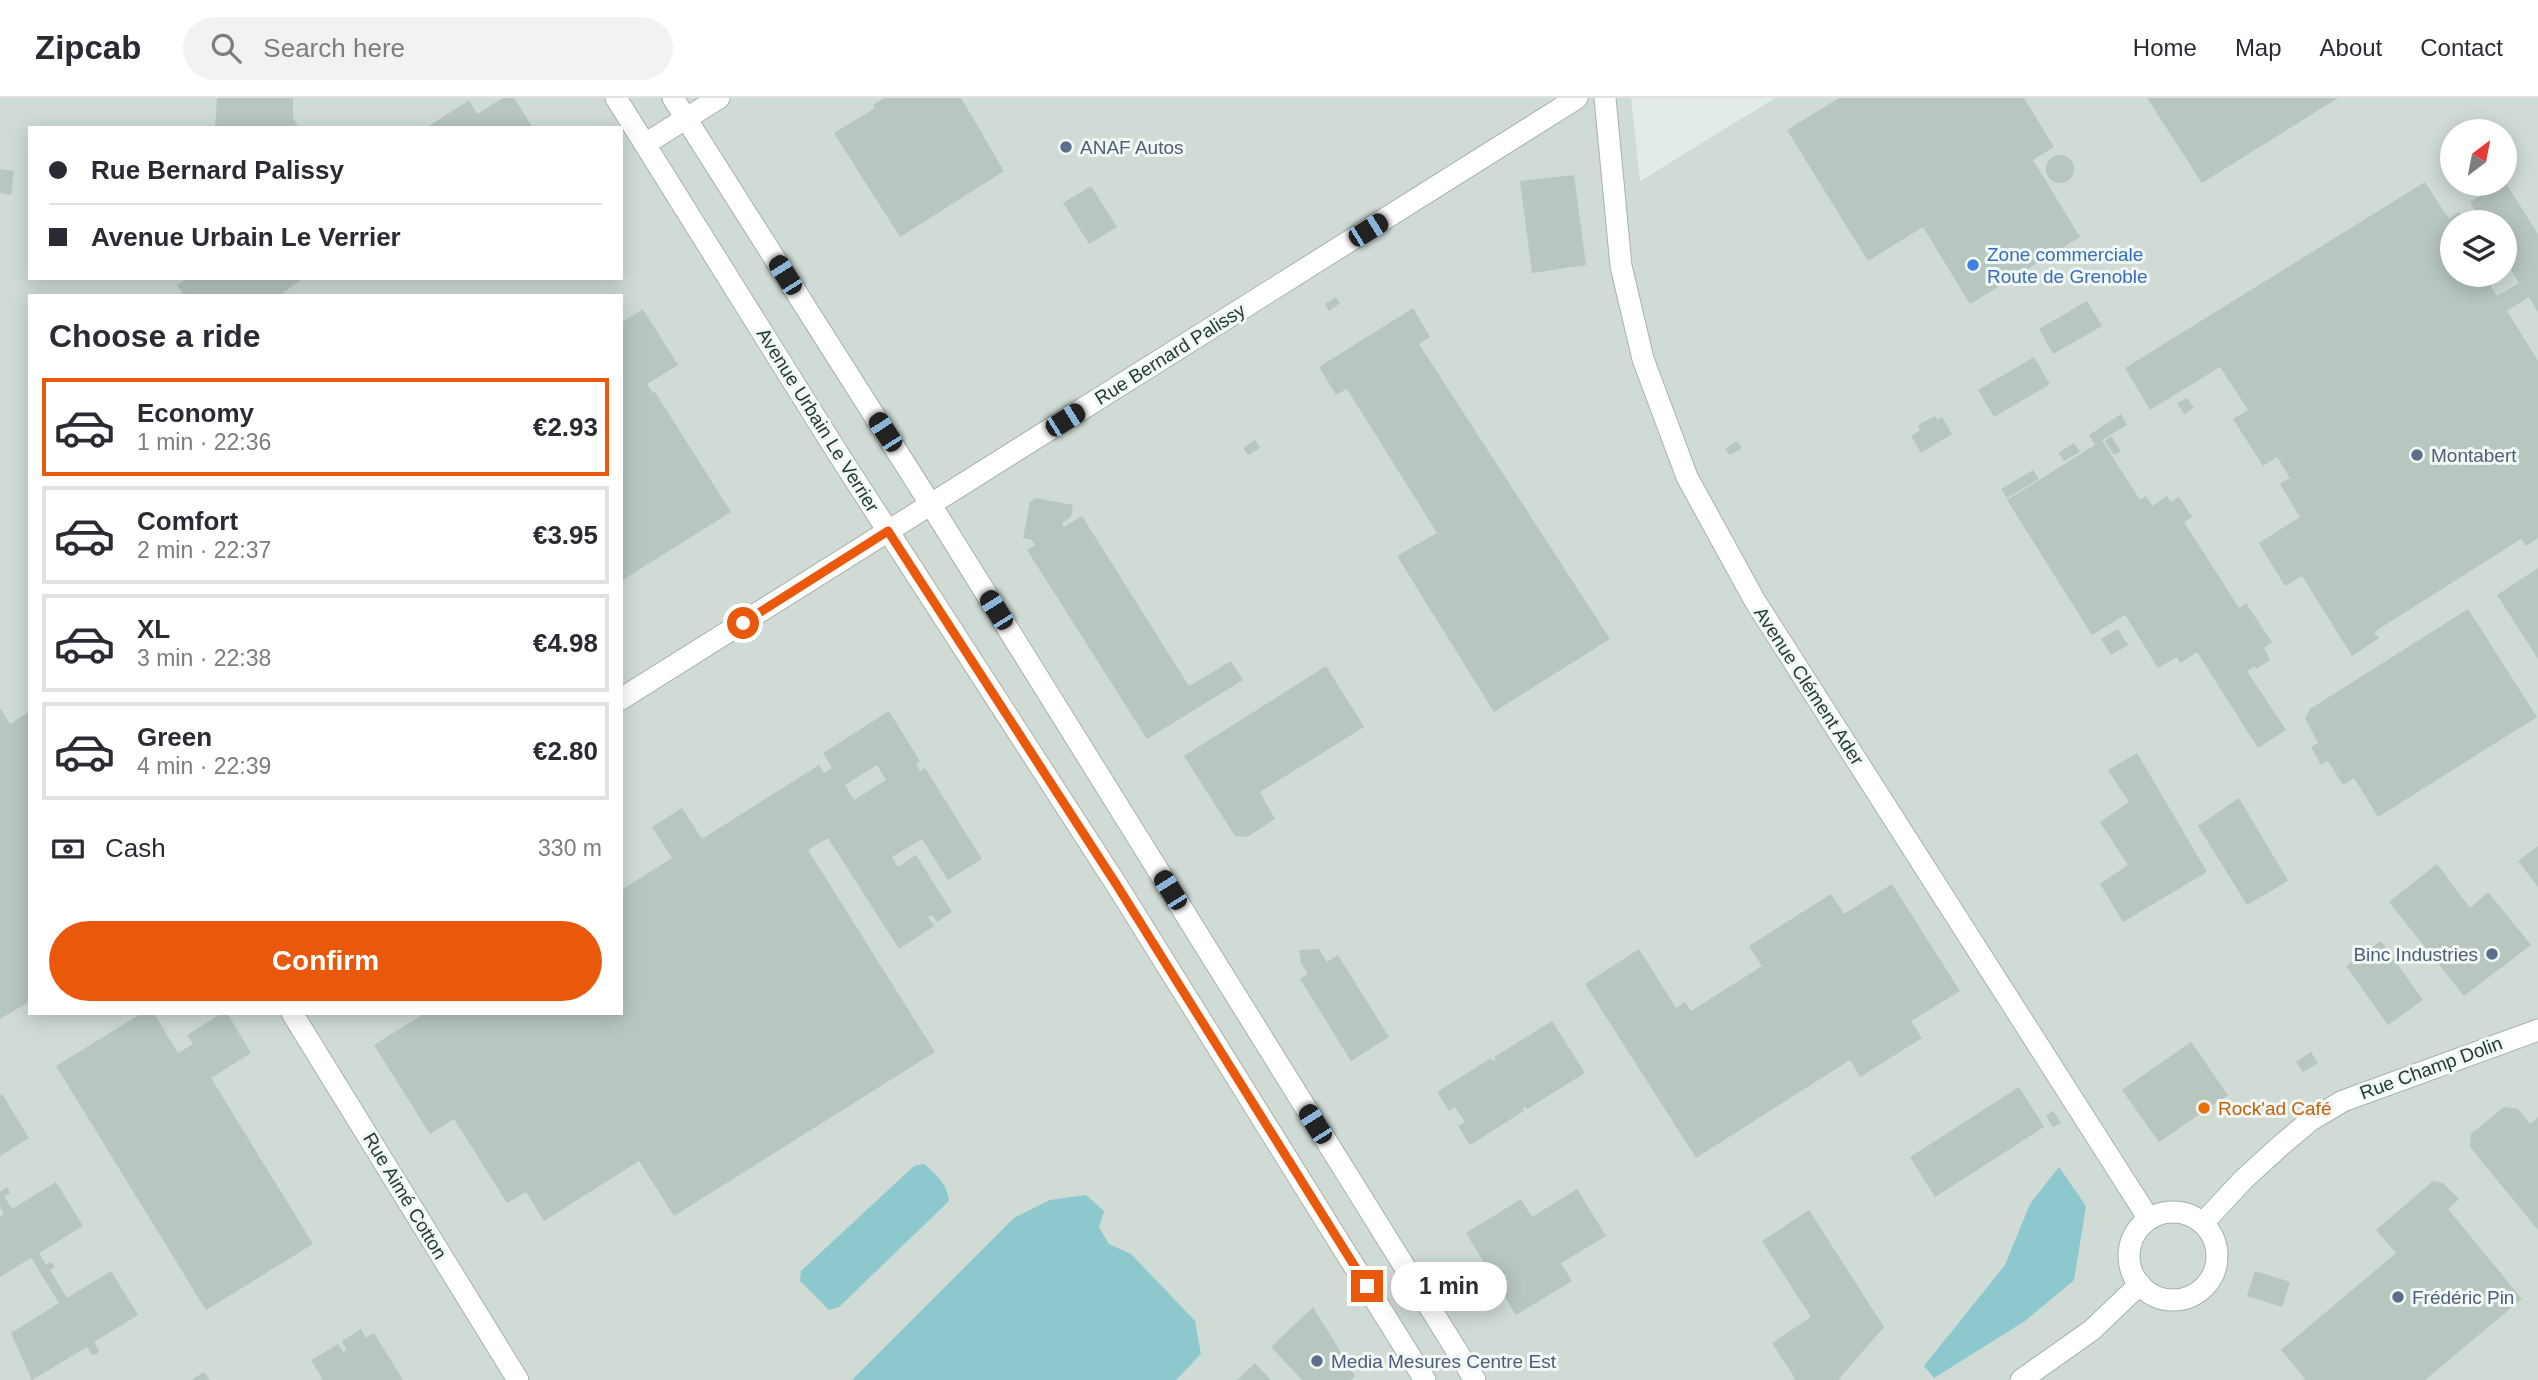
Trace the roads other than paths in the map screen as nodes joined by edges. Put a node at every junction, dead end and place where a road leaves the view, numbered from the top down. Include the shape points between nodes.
1 (616, 98) edge
2 (673, 98) edge
3 (719, 98) edge
4 (1577, 98) edge
5 (1605, 98) edge
6 (686, 118) junction
7 (645, 144) junction
8 (931, 505) junction
9 (888, 531) junction
10 (623, 698) edge
11 (293, 1015) edge
12 (2538, 1030) edge
13 (2149, 1219) junction
14 (2203, 1223) junction
15 (2140, 1284) junction
16 (518, 1380) edge
17 (1425, 1380) edge
18 (1475, 1380) edge
19 (2021, 1380) edge

1 - 7 street, Avenue Urbain Le Verrier
2 - 6 street
3 - 6 street
4 - 8 street, Rue Bernard Palissy
5 - 13 street, Avenue Clément Ader via 1620,266 1643,359 1687,477 1755,601
6 - 7 street
6 - 8 street
7 - 9 street, Avenue Urbain Le Verrier
8 - 9 street, Rue Bernard Palissy
8 - 18 street
9 - 10 street, Rue Bernard Palissy
9 - 17 street, Avenue Urbain Le Verrier via 1118,887
11 - 16 street, Rue Aimé Cotton
12 - 14 street, Rue Champ Dolin via 2343,1101 2279,1147
13 - 14 street via 2177,1212
13 - 15 street via 2136,1232 2129,1249 2131,1268
14 - 15 street via 2216,1248 2214,1269 2204,1287 2178,1300 2150,1294
15 - 19 street via 2092,1330

